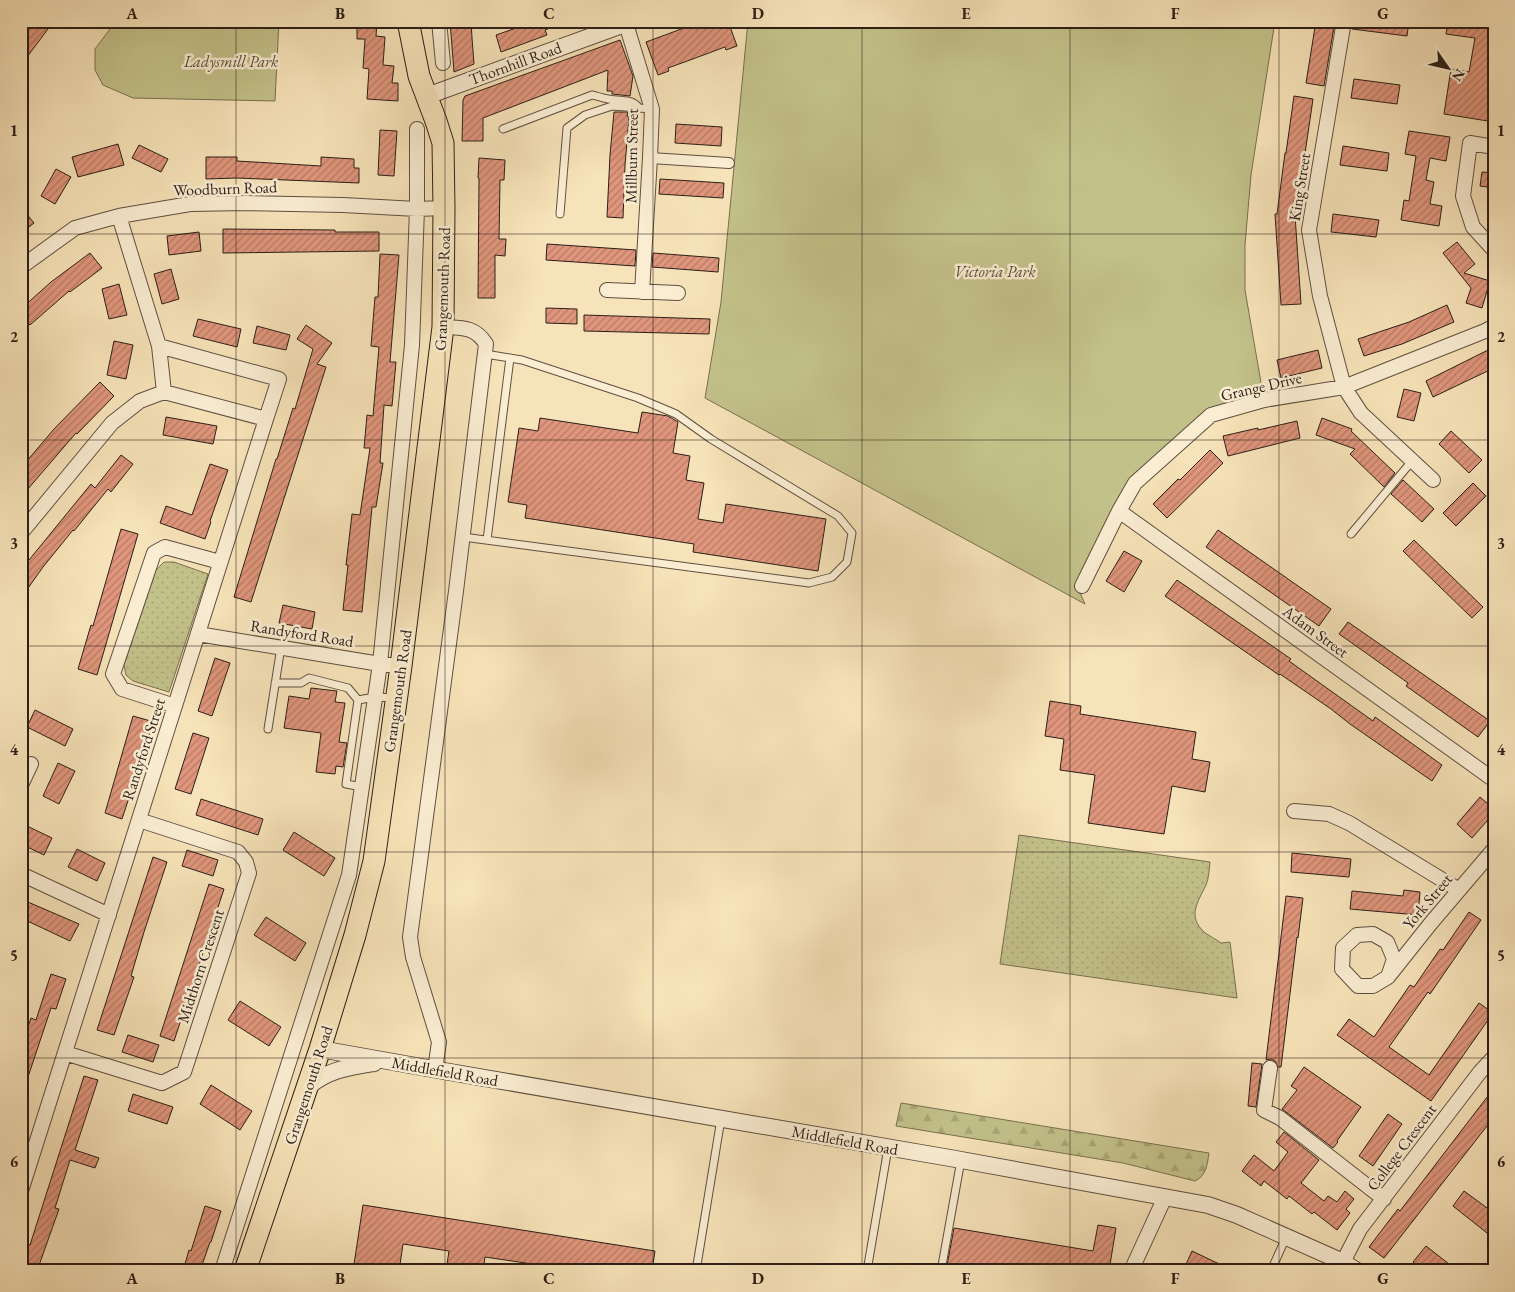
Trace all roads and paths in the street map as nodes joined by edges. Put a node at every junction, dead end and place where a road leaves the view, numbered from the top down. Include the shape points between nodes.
1 (408, 21) edge
2 (439, 21) edge
3 (1344, 21) edge
4 (629, 22) edge
5 (443, 63) dead end
6 (426, 96) junction
7 (645, 108) junction
8 (417, 129) dead end
9 (503, 129) dead end
10 (1494, 146) edge
11 (650, 158) junction
12 (729, 164) dead end
13 (444, 208) junction
14 (418, 209) junction
15 (560, 214) dead end
16 (119, 216) junction
17 (1494, 250) edge
18 (21, 268) edge
19 (607, 290) dead end
20 (642, 292) junction
21 (678, 293) dead end
22 (1494, 326) edge
23 (443, 327) junction
24 (158, 346) junction
25 (485, 354) junction
26 (510, 358) junction
27 (1344, 387) junction
28 (164, 392) junction
29 (266, 419) junction
30 (1412, 461) junction
31 (1433, 480) dead end
32 (1119, 511) junction
33 (21, 533) edge
34 (1351, 534) dead end
35 (463, 537) junction
36 (487, 540) junction
37 (220, 562) junction
38 (1082, 586) dead end
39 (198, 634) junction
40 (280, 647) junction
41 (380, 664) junction
42 (401, 666) junction
43 (275, 683) junction
44 (375, 697) junction
45 (397, 698) junction
46 (358, 700) junction
47 (175, 706) junction
48 (268, 729) dead end
49 (31, 764) dead end
50 (1494, 780) edge
51 (21, 785) edge
52 (362, 787) junction
53 (384, 790) junction
54 (1294, 810) dead end
55 (139, 820) junction
56 (1494, 849) edge
57 (21, 874) edge
58 (1459, 890) junction
59 (108, 915) junction
60 (1388, 977) dead end
61 (320, 1049) junction
62 (65, 1052) junction
63 (1494, 1057) edge
64 (388, 1062) junction
65 (1270, 1068) dead end
66 (435, 1070) junction
67 (308, 1088) junction
68 (721, 1119) junction
69 (888, 1147) junction
70 (961, 1160) junction
71 (21, 1190) edge
72 (1165, 1197) junction
73 (1384, 1199) junction
74 (1286, 1237) junction
75 (1350, 1266) edge
76 (222, 1271) edge
77 (245, 1271) edge
78 (696, 1271) edge
79 (867, 1271) edge
80 (941, 1271) edge
81 (1131, 1271) edge
82 (1270, 1271) edge

1 - 6 main road, Grangemouth Road
2 - 5 street
3 - 27 street, King Street via 1309,230 1320,296
4 - 6 street, Thornhill Road
4 - 7 street, Millburn Street
6 - 13 main road, Grangemouth Road via 443,143
7 - 9 lane via 629,101 592,94
7 - 11 street, Millburn Street
7 - 15 lane via 612,106 585,115 567,128
8 - 14 street, Grangemouth Road
10 - 17 street via 1470,143 1463,196 1474,227
11 - 12 street
11 - 20 street, Millburn Street
13 - 14 street, Woodburn Road
13 - 23 main road, Grangemouth Road
14 - 16 street, Woodburn Road via 190,204
14 - 41 street, Grangemouth Road via 412,345
16 - 18 street, Woodburn Road via 75,228
16 - 24 street
19 - 20 street
20 - 21 street
22 - 27 street, Grange Drive
23 - 25 street via 475,331 486,344
23 - 42 main road, Grangemouth Road
24 - 28 street
24 - 29 street, Randyford Street via 278,379
25 - 26 lane
25 - 35 street
26 - 36 lane
26 - 36 lane via 638,398 676,414 711,439 838,516 852,533 847,562 832,577 809,583
27 - 30 street, King Street via 1361,413
27 - 32 street, Grange Drive via 1264,400 1211,415 1135,483
28 - 29 street
28 - 33 street via 140,401 112,423
29 - 37 street, Randyford Street
30 - 31 street, King Street
30 - 34 lane
32 - 38 street, Grange Drive
32 - 50 street, Adam Street
35 - 36 lane
35 - 66 street via 410,937 439,1042
37 - 39 street, Randyford Street
37 - 47 street via 165,547 154,553 113,674 122,689
39 - 40 street, Randyford Road
39 - 47 street, Randyford Street
40 - 41 street, Randyford Road
40 - 43 lane
41 - 42 street, Randyford Road
41 - 44 street, Grangemouth Road
42 - 45 main road, Grangemouth Road
43 - 46 lane via 301,683 309,678 348,688
43 - 48 lane
44 - 45 lane
44 - 46 lane
44 - 52 street, Grangemouth Road
45 - 53 main road, Grangemouth Road
46 - 52 lane via 346,784
47 - 55 street, Randyford Street
49 - 51 street
52 - 53 street
52 - 76 street, Grangemouth Road via 349,875
53 - 61 main road, Grangemouth Road via 374,861
54 - 58 street via 1329,814 1349,823
55 - 59 street, Randyford Street
55 - 62 street, Midthorn Crescent via 238,852 249,873 184,1072 162,1083
56 - 58 street, York Street
57 - 59 street
58 - 60 street, York Street
59 - 62 street, Randyford Street
61 - 64 street, Middlefield Road
61 - 67 main road, Grangemouth Road
62 - 71 street, Randyford Street
63 - 73 street, College Crescent
64 - 66 street, Middlefield Road
64 - 67 street via 328,1073
65 - 73 street via 1264,1110 1280,1118
66 - 68 street, Middlefield Road
67 - 77 main road, Grangemouth Road
68 - 69 street, Middlefield Road
68 - 78 lane
69 - 70 street, Middlefield Road
69 - 79 lane
70 - 72 street, Middlefield Road
70 - 80 lane
72 - 74 street, Middlefield Road via 1208,1205
72 - 81 street
73 - 75 street, College Crescent via 1360,1230
74 - 75 street, Middlefield Road
74 - 82 lane

